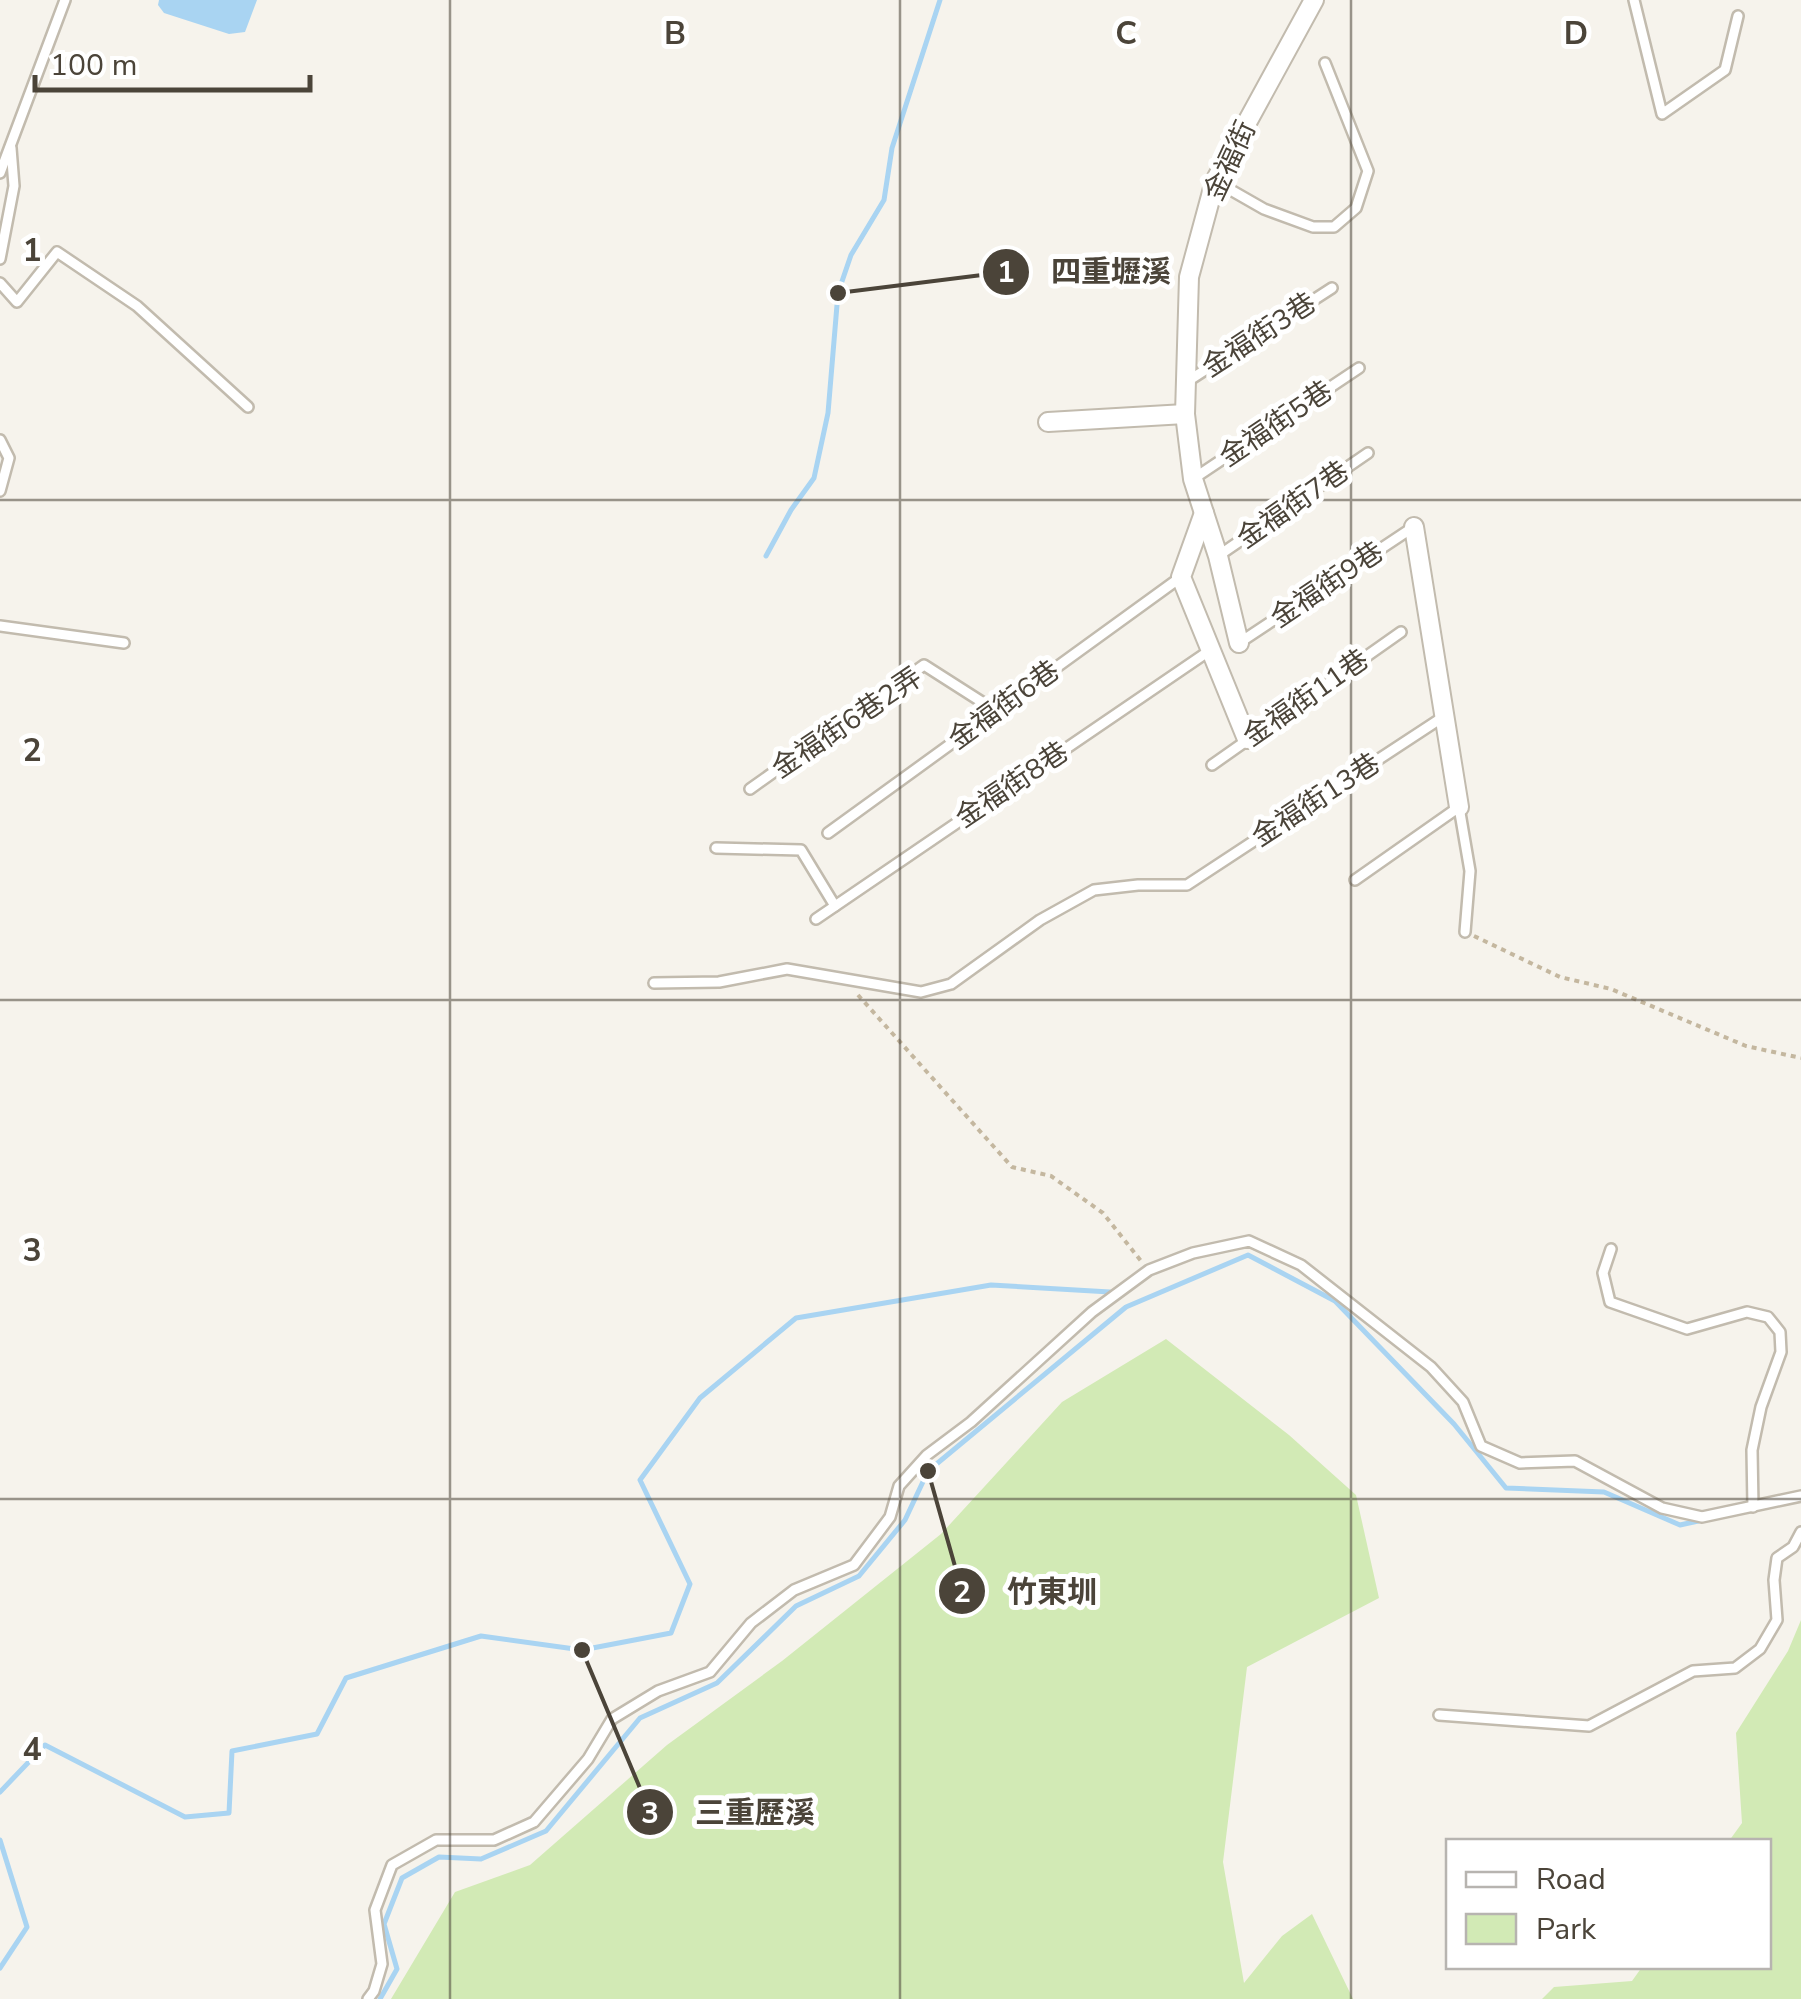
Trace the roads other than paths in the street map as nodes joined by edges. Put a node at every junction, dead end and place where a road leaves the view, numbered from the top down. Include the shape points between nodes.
1 (64, 0) edge
2 (1314, 0) edge
3 (1634, 0) edge
4 (1738, 16) dead end
5 (1325, 63) dead end
6 (10, 145) junction
7 (0, 173) edge
8 (1216, 181) junction
9 (0, 259) edge
10 (0, 282) edge
11 (1332, 288) dead end
12 (1359, 368) dead end
13 (1186, 382) junction
14 (248, 407) dead end
15 (1184, 414) junction
16 (1048, 422) dead end
17 (0, 440) edge
18 (1368, 453) dead end
19 (1193, 480) junction
20 (0, 491) edge
21 (1204, 512) junction
22 (1414, 526) joint
23 (1218, 556) junction
24 (1181, 577) junction
25 (0, 626) edge
26 (1401, 632) dead end
27 (124, 643) dead end
28 (1239, 643) joint
29 (1209, 650) junction
30 (996, 710) junction
31 (1445, 716) junction
32 (1247, 740) junction
33 (1212, 765) dead end
34 (750, 789) dead end
35 (1459, 808) junction
36 (828, 833) dead end
37 (716, 848) dead end
38 (1355, 880) dead end
39 (834, 906) junction
40 (816, 919) dead end
41 (1466, 932) road end
42 (654, 983) dead end
43 (1611, 1249) dead end
44 (1801, 1496) edge
45 (1753, 1507) junction
46 (1801, 1532) edge
47 (1439, 1715) dead end
48 (368, 1999) edge

1 - 6 lane
2 - 8 street, 金福街
3 - 4 lane via 1662,114 1724,70
5 - 8 lane via 1368,171 1356,208 1334,227 1313,227
6 - 7 lane
6 - 9 lane via 14,186
8 - 13 street, 金福街 via 1190,277
10 - 14 lane via 16,302 57,252 136,306
11 - 13 lane, 金福街3巷
12 - 19 lane, 金福街5巷
13 - 15 street, 金福街
15 - 16 street
15 - 19 street, 金福街
17 - 20 lane via 9,458
18 - 23 lane, 金福街7巷
19 - 21 street, 金福街
21 - 23 street, 金福街
21 - 24 street
22 - 28 lane, 金福街9巷
22 - 31 street
23 - 28 street, 金福街
24 - 29 street
24 - 30 lane, 金福街6巷
25 - 27 lane
26 - 32 lane, 金福街11巷
29 - 32 street
29 - 39 lane, 金福街8巷
30 - 34 lane, 金福街6巷2弄 via 924,665
30 - 36 lane, 金福街6巷
31 - 35 street
31 - 42 lane, 金福街13巷 via 1188,885 1094,890 950,984 921,992 788,968 719,982
32 - 33 lane, 金福街11巷
35 - 38 lane
35 - 41 lane via 1470,871
37 - 39 lane via 801,850
39 - 40 lane, 金福街8巷
43 - 45 lane via 1603,1273 1610,1302 1687,1328 1747,1312 1768,1317 1780,1332 1752,1450
44 - 45 lane
45 - 48 lane via 1702,1517 1662,1508 1576,1461 1520,1463 1481,1446 1463,1402 1431,1367 1300,1265 1249,1241 1192,1253 1149,1270 1092,1312 927,1455 899,1486 890,1517 854,1564 794,1590 751,1623 710,1672 658,1690 612,1719 588,1759 534,1822 494,1840 436,1840 392,1865 375,1910 382,1964
46 - 47 lane via 1777,1558 1777,1620 1760,1649 1734,1668 1693,1671 1589,1726

